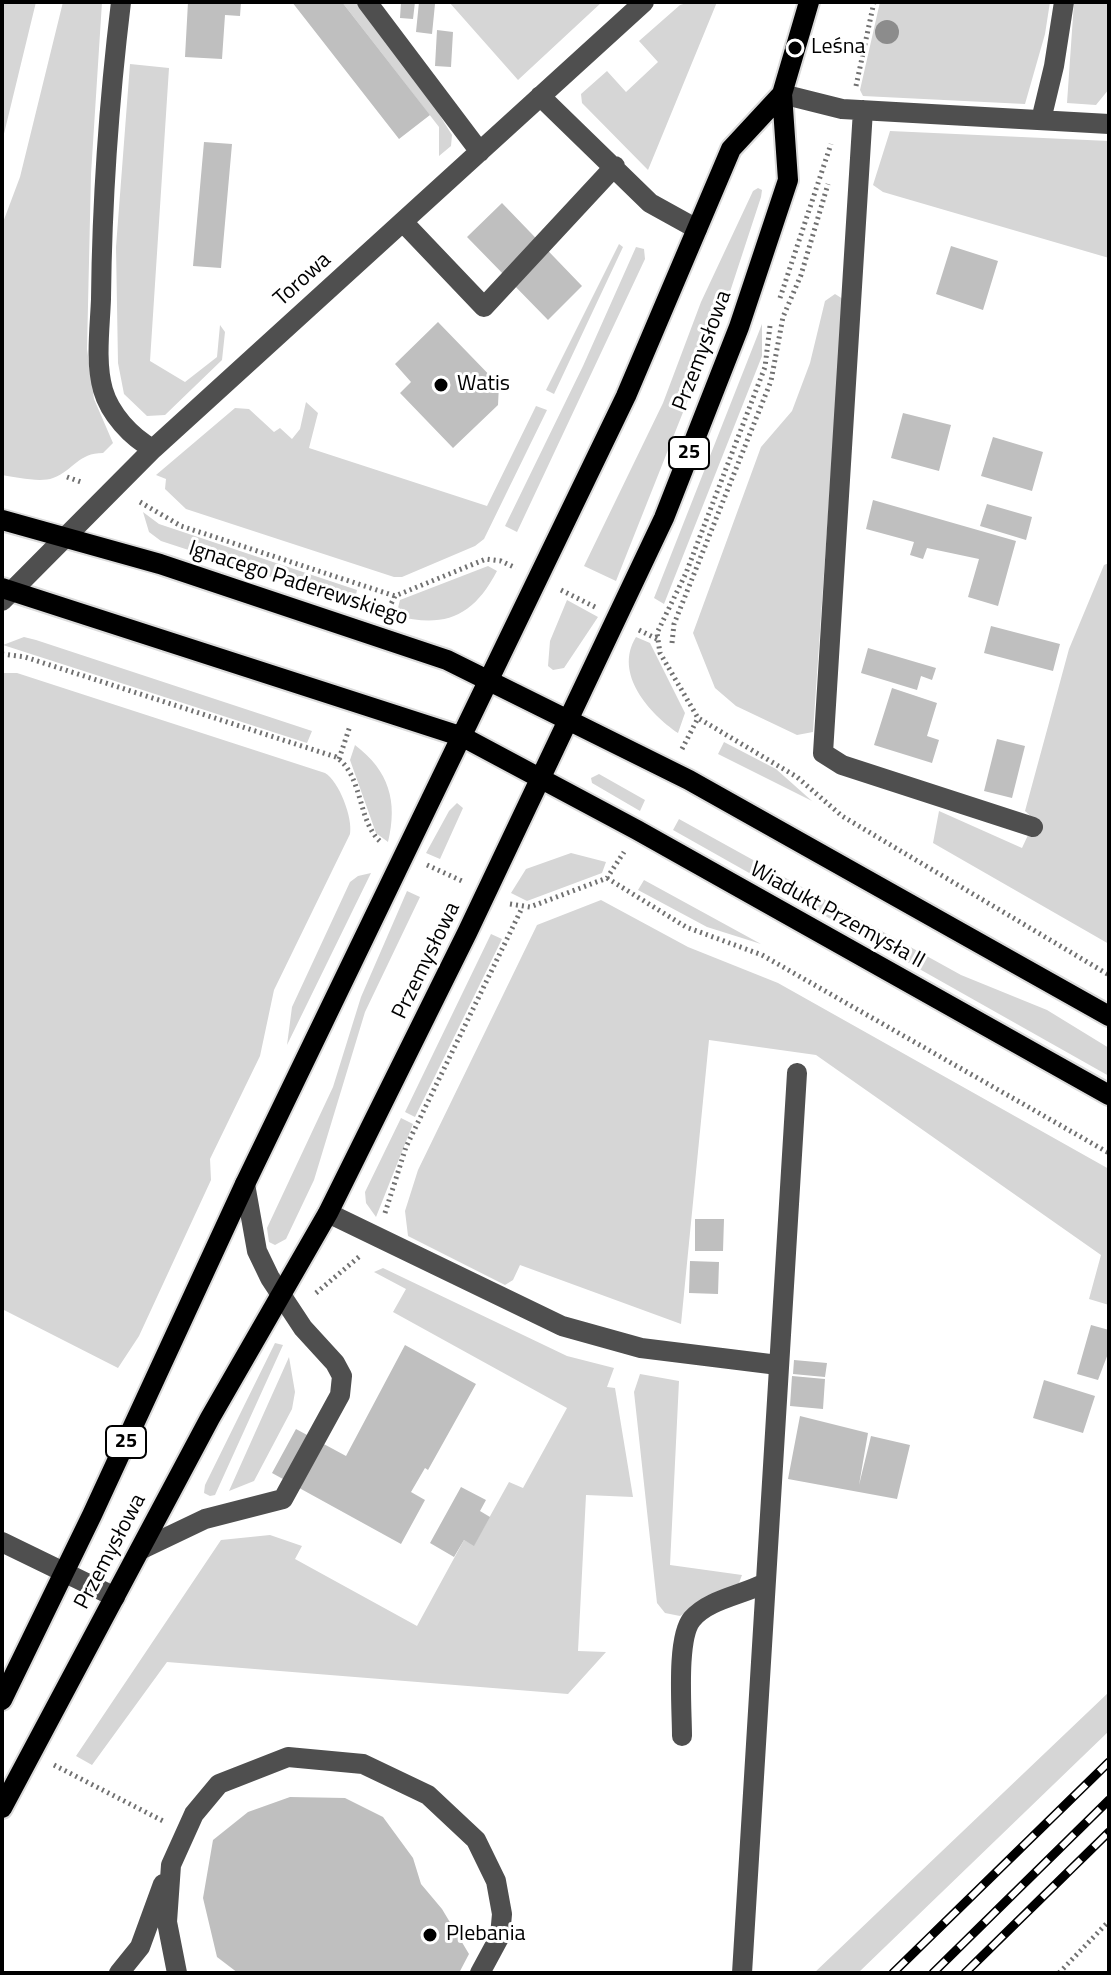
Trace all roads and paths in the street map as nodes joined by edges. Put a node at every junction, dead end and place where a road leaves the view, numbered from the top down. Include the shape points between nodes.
1 (121, 2) edge
2 (367, 2) edge
3 (644, 2) edge
4 (809, 2) edge
5 (874, 2) edge
6 (1064, 2) edge
7 (782, 94) junction
8 (540, 96) junction
9 (857, 110) junction
10 (1041, 120) junction
11 (1109, 124) edge
12 (480, 152) junction
13 (615, 166) junction
14 (830, 180) dead end
15 (403, 222) junction
16 (697, 229) junction
17 (153, 449) junction
18 (67, 477) dead end
19 (111, 492) junction
20 (2, 520) edge
21 (68, 536) junction
22 (537, 578) junction
23 (5, 594) edge
24 (395, 596) junction
25 (619, 619) junction
26 (379, 635) junction
27 (657, 639) dead end
28 (672, 643) dead end
29 (2, 654) edge
30 (489, 680) junction
31 (357, 702) junction
32 (698, 718) dead end
33 (570, 719) junction
34 (463, 737) junction
35 (339, 759) junction
36 (672, 771) junction
37 (542, 778) junction
38 (1033, 827) dead end
39 (637, 830) junction
40 (405, 854) junction
41 (607, 878) junction
42 (486, 892) junction
43 (522, 908) junction
44 (1109, 1016) edge
45 (797, 1073) dead end
46 (1109, 1095) edge
47 (1109, 1153) edge
48 (245, 1184) junction
49 (328, 1213) junction
50 (376, 1236) junction
51 (283, 1293) junction
52 (294, 1313) junction
53 (778, 1365) junction
54 (2, 1542) edge
55 (140, 1550) junction
56 (64, 1573) junction
57 (765, 1583) junction
58 (115, 1597) junction
59 (2, 1700) edge
60 (682, 1736) dead end
61 (30, 1754) junction
62 (2, 1808) edge
63 (185, 1832) junction
64 (171, 1865) junction
65 (1109, 1921) edge
66 (119, 1973) edge
67 (177, 1973) edge
68 (480, 1973) edge
69 (742, 1973) edge
70 (1059, 1973) edge

1 - 17 street via 102,214 100,359 103,390 114,413
2 - 12 street
3 - 8 street, Torowa
4 - 7 main road, Przemysłowa / 25
5 - 9 path
6 - 10 street
7 - 9 street
7 - 16 main road, Przemysłowa / 25 via 731,149
7 - 25 main road, Przemysłowa / 25 via 788,180 739,327
8 - 12 street, Torowa
8 - 13 street
9 - 10 street
9 - 38 street via 823,753 842,765
10 - 11 street
12 - 15 street, Torowa
13 - 15 street via 484,307
13 - 16 street via 650,203
14 - 28 path via 783,317 771,381 674,624
15 - 17 street, Torowa
16 - 22 main road, Przemysłowa / 25 via 626,396
17 - 19 street, Torowa
18 - 19 path
19 - 21 street, Torowa
19 - 24 path via 148,504 181,526
20 - 21 main road, Ignacego Paderewskiego
21 - 23 street, Torowa
21 - 26 main road, Ignacego Paderewskiego
22 - 24 path via 486,559
22 - 25 path
22 - 30 main road, Przemysłowa / 25
23 - 31 main road
24 - 26 path
25 - 27 path
25 - 33 main road, Przemysłowa / 25
26 - 30 main road, Ignacego Paderewskiego
29 - 35 path
30 - 33 main road, Ignacego Paderewskiego
30 - 34 main road, Przemysłowa / 25
31 - 34 main road
31 - 35 path
32 - 36 path
33 - 36 main road, Wiadukt Przemysła II
33 - 37 main road, Przemysłowa / 25
34 - 37 main road
34 - 40 main road, Przemysłowa / 25
35 - 40 path via 378,840
36 - 44 main road, Wiadukt Przemysła II
37 - 39 main road, Wiadukt Przemysła II
37 - 42 main road, Przemysłowa / 25
39 - 41 path
39 - 46 main road, Wiadukt Przemysła II
40 - 42 path
40 - 48 main road, Przemysłowa / 25
41 - 43 path
41 - 47 path via 686,927 762,955
42 - 43 path
42 - 49 main road, Przemysłowa / 25
43 - 50 path via 406,1147
45 - 53 street
48 - 51 street via 257,1251
48 - 56 main road, Przemysłowa / 25
49 - 50 street
49 - 51 main road, Przemysłowa / 25
50 - 52 path via 366,1251
50 - 53 street via 562,1326 641,1348
51 - 52 street
51 - 55 main road, Przemysłowa / 25
52 - 55 street via 342,1376 340,1395 283,1499 205,1519
53 - 57 street
54 - 56 street
55 - 58 main road, Przemysłowa / 25
56 - 58 street
56 - 59 main road, Przemysłowa / 25
57 - 60 street via 692,1618 684,1638
57 - 69 street
58 - 61 main road, Przemysłowa / 25
61 - 62 main road, Przemysłowa / 25
61 - 63 path
63 - 64 street
63 - 68 street via 219,1784 288,1757 363,1764 428,1795 476,1840 496,1881 500,1936
64 - 66 street via 140,1947
64 - 67 street via 167,1922
65 - 70 path

